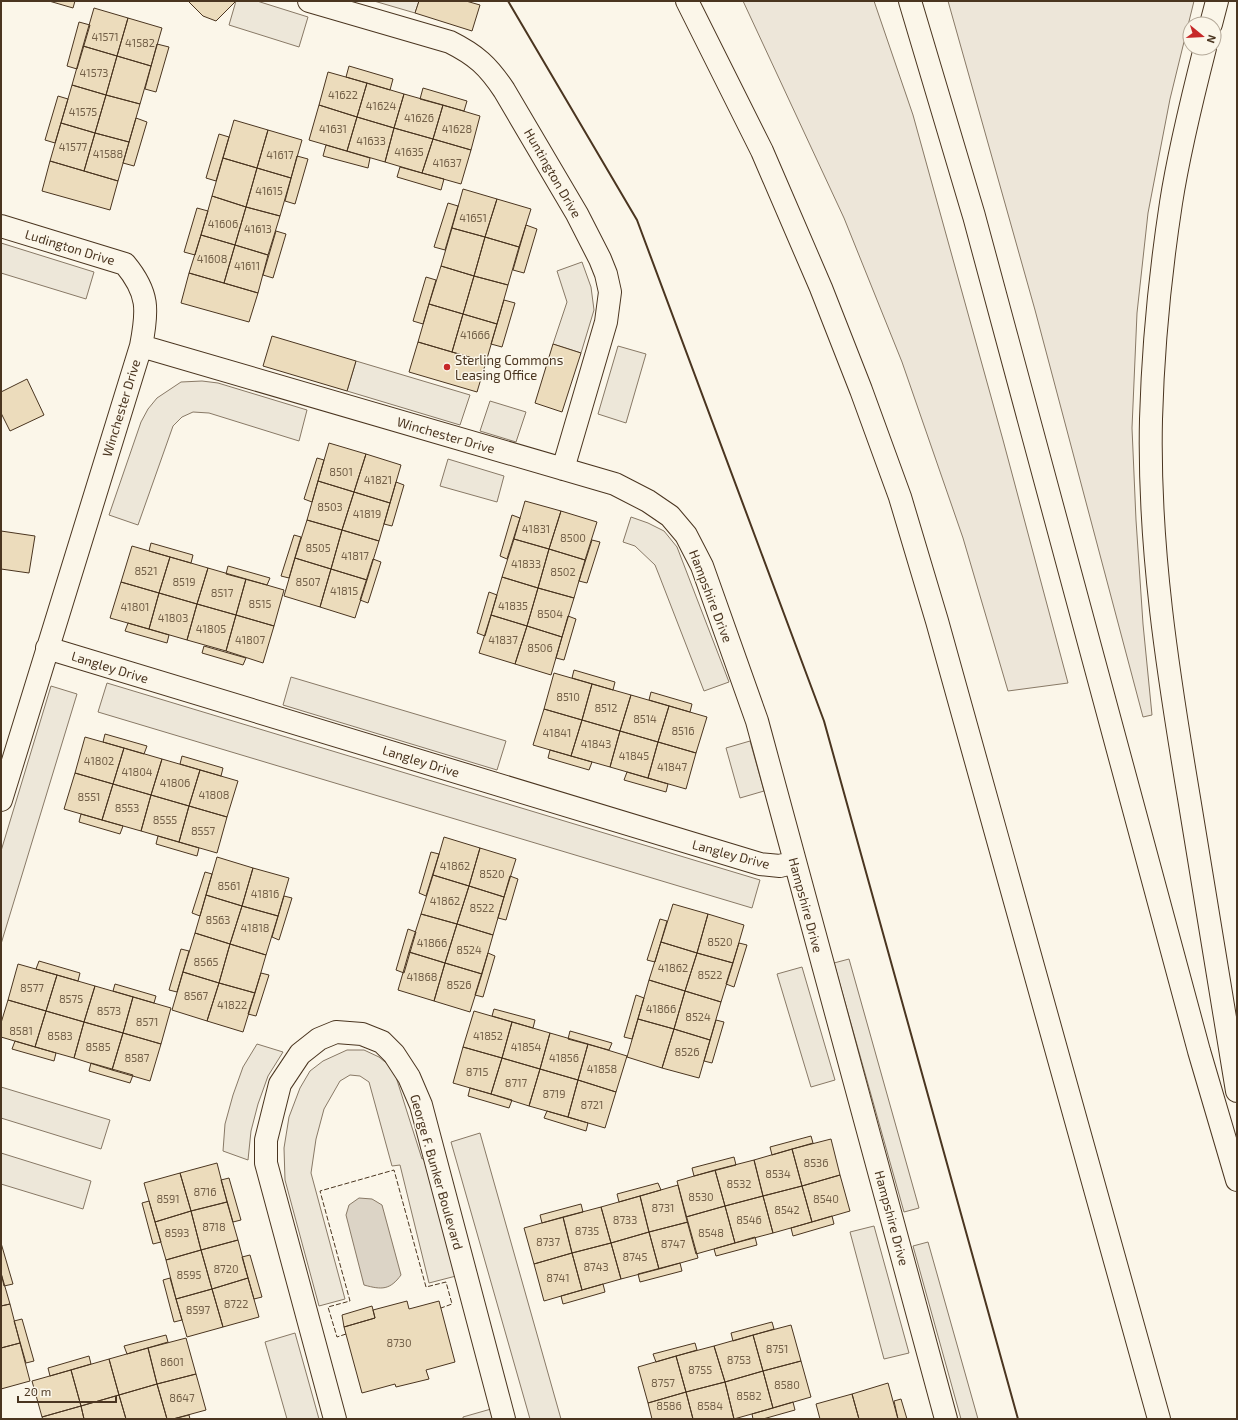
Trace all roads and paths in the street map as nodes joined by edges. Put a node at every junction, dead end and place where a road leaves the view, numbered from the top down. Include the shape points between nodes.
1 (309, 1) edge
2 (687, 1) edge
3 (910, 1) edge
4 (1217, 1) edge
5 (1213, 16) edge
6 (1203, 56) edge
7 (1, 226) edge
8 (141, 346) junction
9 (563, 469) junction
10 (47, 648) junction
11 (1, 800) edge
12 (795, 862) junction
13 (1237, 1091) edge
14 (1237, 1180) edge
15 (335, 1419) edge
16 (504, 1419) edge
17 (946, 1419) edge
18 (1159, 1419) edge

1 - 9 main road, Huntington Drive via 450,42 479,59 504,90 577,214 600,259 610,292 606,322
2 - 18 main road via 762,152 821,288 862,390 900,497 942,636
3 - 14 main road via 974,216 1197,1043
4 - 5 main road
6 - 13 main road via 1171,201 1160,281 1151,421 1152,493 1162,628
7 - 8 main road, Ludington Drive via 125,264 142,289 146,306 146,323
8 - 9 main road, Winchester Drive
8 - 10 main road, Winchester Drive
9 - 12 main road, Hampshire Drive via 615,484 648,501 670,516 686,534 702,566 757,721
10 - 11 main road, Winchester Drive
10 - 12 main road, Langley Drive via 760,864 780,866
12 - 17 main road, Hampshire Drive
15 - 16 main road, George F. Bunker Boulevard via 266,1163 266,1140 280,1084 300,1054 319,1039 336,1032 362,1034 382,1042 394,1054 409,1078 421,1105

